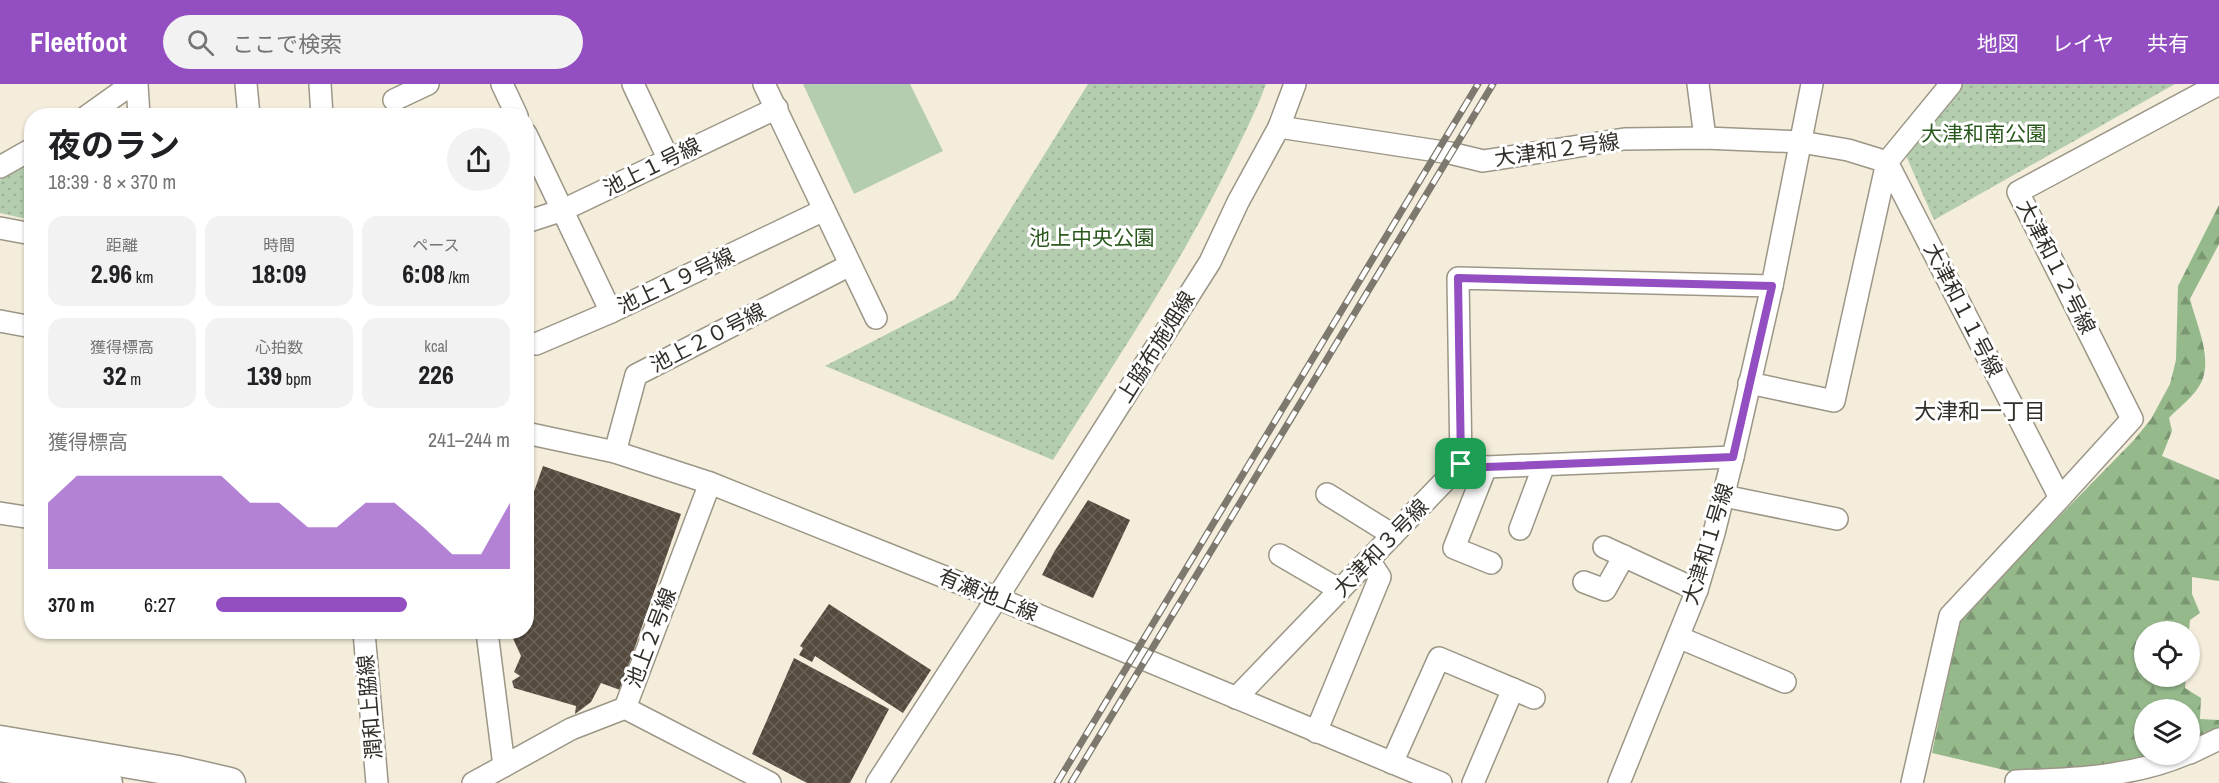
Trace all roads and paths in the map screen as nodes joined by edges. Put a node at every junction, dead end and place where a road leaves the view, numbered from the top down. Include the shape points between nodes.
1 (132, 84) edge
2 (137, 84) edge
3 (246, 84) edge
4 (320, 84) edge
5 (428, 84) edge
6 (502, 84) edge
7 (633, 84) edge
8 (764, 84) edge
9 (1295, 84) edge
10 (1698, 84) edge
11 (1812, 84) edge
12 (1951, 84) edge
13 (2219, 84) edge
14 (394, 100) edge
15 (98, 108) edge
16 (138, 108) edge
17 (248, 108) edge
18 (322, 108) edge
19 (513, 108) edge
20 (777, 108) junction
21 (1279, 127) junction
22 (1705, 138) junction
23 (1801, 141) junction
24 (534, 150) edge
25 (24, 154) edge
26 (668, 159) junction
27 (1887, 162) junction
28 (0, 167) edge
29 (563, 210) junction
30 (824, 210) junction
31 (534, 219) edge
32 (0, 228) edge
33 (24, 232) edge
34 (850, 265) junction
35 (1772, 286) junction
36 (611, 312) junction
37 (876, 318) dead end
38 (0, 321) edge
39 (24, 326) edge
40 (534, 344) edge
41 (1749, 383) junction
42 (534, 435) edge
43 (615, 452) junction
44 (1733, 457) junction
45 (1461, 464) junction
46 (1544, 465) junction
47 (1486, 467) junction
48 (710, 483) junction
49 (1327, 494) dead end
50 (1724, 496) junction
51 (2060, 498) junction
52 (0, 513) edge
53 (24, 517) edge
54 (1837, 519) dead end
55 (1520, 529) dead end
56 (1393, 535) junction
57 (1604, 547) dead end
58 (1280, 555) dead end
59 (1624, 556) junction
60 (1369, 560) junction
61 (1491, 563) dead end
62 (1584, 582) dead end
63 (1340, 590) junction
64 (1697, 590) junction
65 (997, 598) junction
66 (1678, 637) junction
67 (365, 639) edge
68 (488, 639) edge
69 (1785, 682) dead end
70 (1513, 689) junction
71 (1236, 698) junction
72 (1534, 698) dead end
73 (625, 708) junction
74 (1316, 732) junction
75 (2219, 739) edge
76 (0, 741) edge
77 (2200, 748) edge
78 (1392, 763) junction
79 (2153, 765) edge
80 (0, 766) edge
81 (504, 766) junction
82 (2016, 782) edge
83 (107, 783) edge
84 (230, 783) edge
85 (377, 783) edge
86 (473, 783) edge
87 (770, 783) edge
88 (877, 783) edge
89 (1441, 783) edge
90 (1473, 783) edge
91 (1619, 783) edge
92 (1912, 783) edge

1 - 15 street
2 - 16 street
3 - 17 street
4 - 18 street
5 - 14 street
6 - 19 street
7 - 26 street
8 - 20 street
9 - 21 street, 上脇布施畑線
10 - 22 street
11 - 23 street, 大津和１号線
12 - 27 street
13 - 51 street, 大津和１２号線 via 2019,192 2132,419
20 - 26 street, 池上１号線
20 - 30 street
21 - 22 street, 大津和２号線 via 1484,161 1624,139
21 - 65 street, 上脇布施畑線 via 1210,261
22 - 23 street, 大津和２号線
23 - 27 street
23 - 35 street, 大津和１号線
24 - 29 street
25 - 28 street
26 - 29 street, 池上１号線
27 - 41 street via 1834,401
27 - 51 street, 大津和１１号線
29 - 31 street, 池上１号線
29 - 36 street
30 - 34 street
30 - 36 street, 池上１９号線
32 - 33 street
34 - 37 street
34 - 43 street, 池上２０号線 via 636,375
35 - 41 street, 大津和１号線
35 - 45 street via 1458,278
36 - 40 street, 池上１９号線
38 - 39 street
41 - 44 street, 大津和１号線
42 - 43 street, 有瀬池上線
43 - 48 street, 有瀬池上線
44 - 46 street
44 - 50 street, 大津和１号線
45 - 47 street
45 - 56 street, 大津和３号線
46 - 47 street
46 - 55 street
47 - 61 street via 1454,548
48 - 65 street, 有瀬池上線
48 - 73 street, 池上２号線
49 - 56 street
50 - 54 street
50 - 64 street, 大津和１号線
51 - 92 street via 1950,616
52 - 53 street
56 - 60 street, 大津和３号線
57 - 59 street
58 - 63 street
59 - 62 street via 1605,590
59 - 64 street
60 - 63 street, 大津和３号線
60 - 74 street via 1380,577
63 - 71 street, 大津和３号線
64 - 66 street, 大津和１号線
65 - 71 street, 有瀬池上線
65 - 88 street
66 - 69 street
66 - 91 street, 大津和１号線
67 - 85 street, 潤和上脇線
68 - 81 street
70 - 72 street
70 - 78 street via 1439,658
70 - 90 street
71 - 74 street, 有瀬池上線
73 - 81 street via 571,729
73 - 87 street, 池上２号線
74 - 78 street, 有瀬池上線
75 - 77 street
76 - 84 highway
78 - 89 street, 有瀬池上線
79 - 82 street via 2087,778
80 - 83 highway
81 - 86 street

